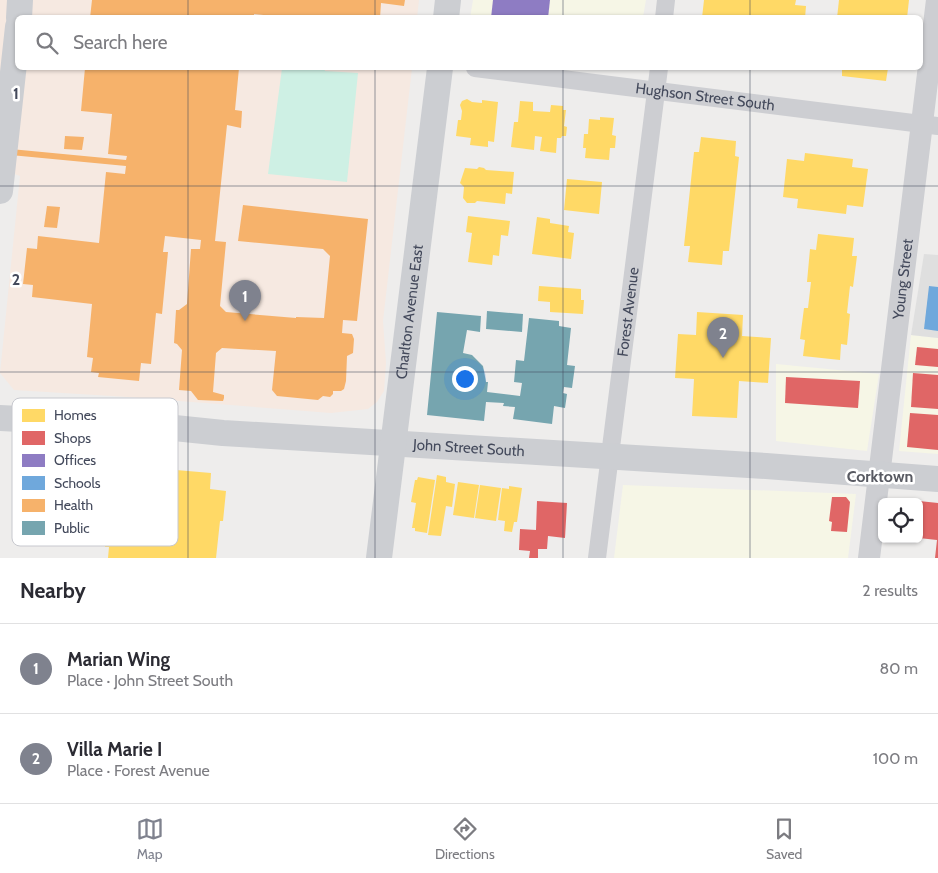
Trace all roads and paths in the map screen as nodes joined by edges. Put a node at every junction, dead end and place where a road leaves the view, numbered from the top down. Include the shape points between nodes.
1 (20, 0) edge
2 (448, 0) edge
3 (666, 0) edge
4 (937, 0) edge
5 (18, 15) edge
6 (446, 15) edge
7 (664, 15) edge
8 (15, 53) edge
9 (440, 70) edge
10 (493, 70) edge
11 (659, 70) edge
12 (656, 92) junction
13 (930, 125) edge
14 (0, 181) edge
15 (178, 428) edge
16 (393, 444) junction
17 (611, 457) junction
18 (880, 475) junction
19 (938, 479) edge
20 (379, 558) edge
21 (597, 558) edge
22 (869, 558) edge

1 - 5 main road
2 - 6 main road
3 - 7 street
4 - 13 street, Young Street
8 - 14 main road
9 - 16 main road, Charlton Avenue East
10 - 12 street, Hughson Street South
11 - 12 street, Forest Avenue
12 - 13 street, Hughson Street South
12 - 17 street, Forest Avenue
13 - 18 street, Young Street
15 - 16 main road, John Street South
16 - 17 main road, John Street South
16 - 20 main road, Charlton Avenue East
17 - 18 main road, John Street South
17 - 21 street, Forest Avenue
18 - 19 main road, John Street South
18 - 22 street, Young Street

